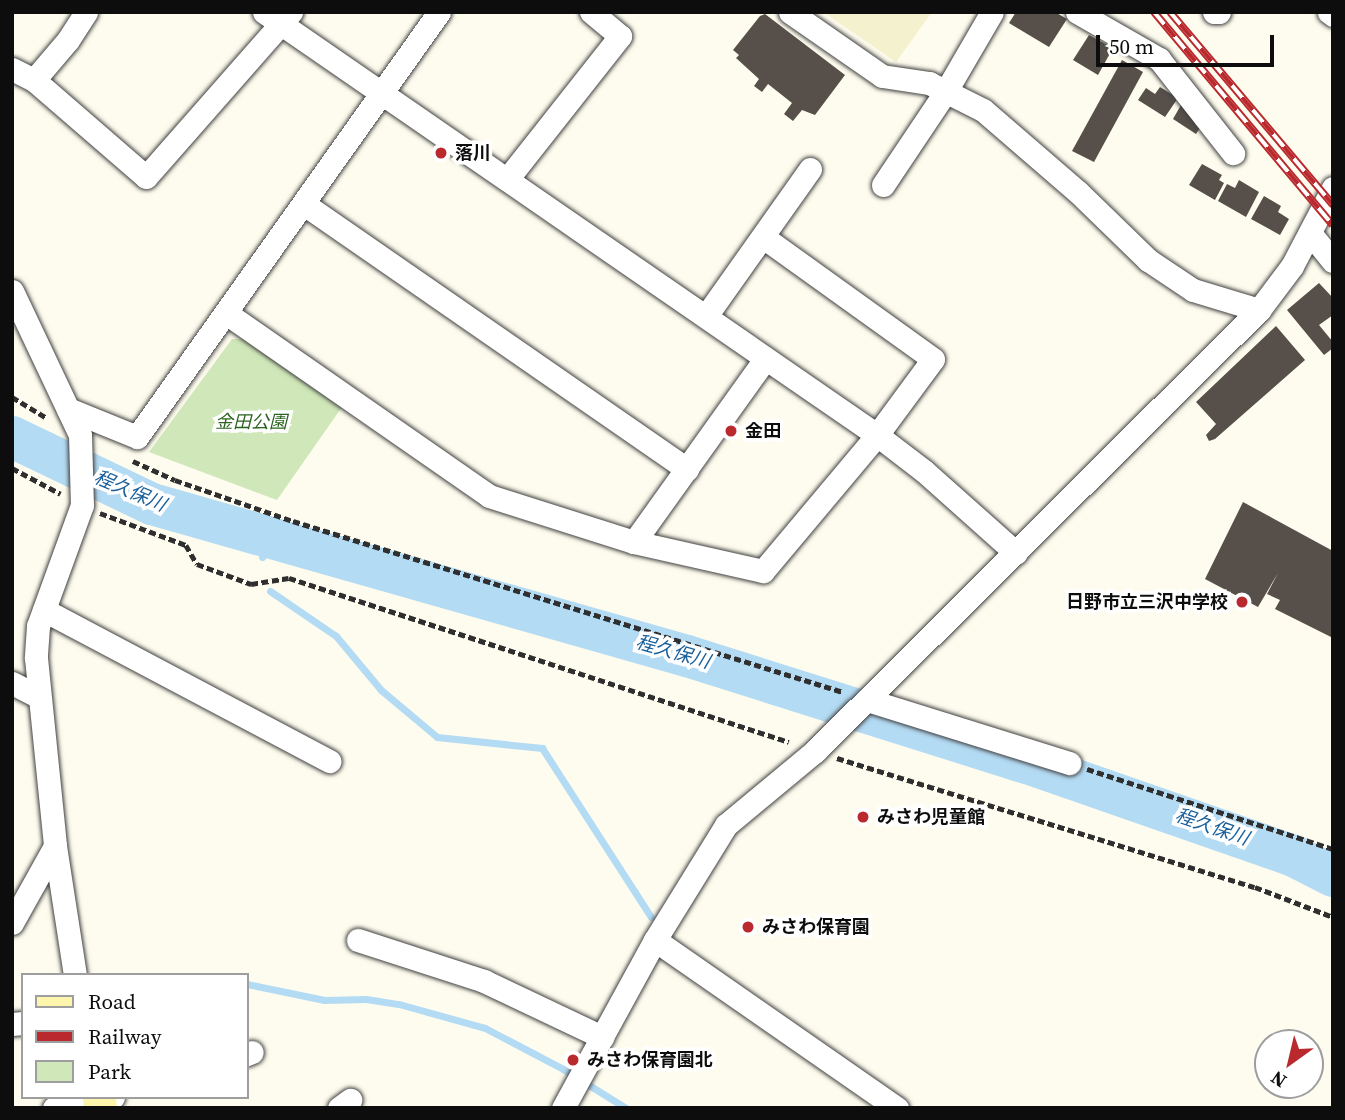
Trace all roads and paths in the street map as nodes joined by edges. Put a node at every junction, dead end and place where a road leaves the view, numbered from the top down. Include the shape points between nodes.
1 (86, 12) edge
2 (439, 12) edge
3 (591, 12) edge
4 (790, 12) edge
5 (992, 12) edge
6 (1077, 12) edge
7 (279, 16) edge
8 (12, 69) edge
9 (34, 80) junction
10 (382, 91) junction
11 (946, 91) junction
12 (1233, 153) dead end
13 (810, 169) dead end
14 (508, 178) junction
15 (883, 185) dead end
16 (1333, 188) edge
17 (304, 204) junction
18 (1310, 233) junction
19 (763, 237) junction
20 (1333, 261) edge
21 (12, 291) edge
22 (1259, 310) junction
23 (226, 313) junction
24 (706, 316) junction
25 (765, 359) junction
26 (12, 397) edge
27 (68, 409) junction
28 (80, 435) junction
29 (877, 435) junction
30 (127, 458) dead end
31 (12, 468) edge
32 (687, 469) junction
33 (82, 501) junction
34 (634, 542) junction
35 (1016, 553) junction
36 (44, 610) junction
37 (12, 683) edge
38 (37, 696) junction
39 (864, 702) junction
40 (818, 749) junction
41 (329, 761) dead end
42 (1069, 763) joint
43 (55, 846) junction
44 (1333, 849) edge
45 (1333, 917) edge
46 (12, 923) edge
47 (358, 940) dead end
48 (655, 940) junction
49 (75, 973) edge
50 (602, 1037) junction
51 (103, 1101) edge
52 (572, 1101) edge
53 (54, 1108) edge
54 (897, 1108) edge

1 - 9 street
2 - 10 street
3 - 14 street via 620,36
4 - 11 street via 882,76 929,83
5 - 11 street
6 - 12 street via 1159,59
7 - 9 street via 146,177
7 - 10 street
8 - 9 street
10 - 14 street
10 - 17 street
11 - 15 street
11 - 22 street via 984,110 1164,272 1193,290
13 - 19 street
14 - 24 street
16 - 18 street
17 - 23 street
17 - 32 street
18 - 20 street
18 - 22 street
19 - 24 street
19 - 29 street via 933,359
21 - 27 street
22 - 35 street
23 - 27 street via 137,437
23 - 34 street via 489,496
24 - 25 street
25 - 29 street
25 - 32 street
26 - 28 path
27 - 28 street
28 - 33 street
29 - 34 street via 763,571
29 - 35 street
30 - 39 path via 175,480 293,521
31 - 33 path
32 - 34 street
33 - 36 street
33 - 40 path via 186,545 197,564 251,584 289,578
35 - 39 street
36 - 38 street via 38,626
36 - 41 street
37 - 38 street
38 - 43 street
39 - 40 street
39 - 42 street
40 - 45 path via 1255,887
40 - 48 street via 726,825
42 - 44 path
43 - 46 street
43 - 49 street
47 - 50 street via 484,981
48 - 50 street
48 - 54 street
50 - 52 street
51 - 53 street

